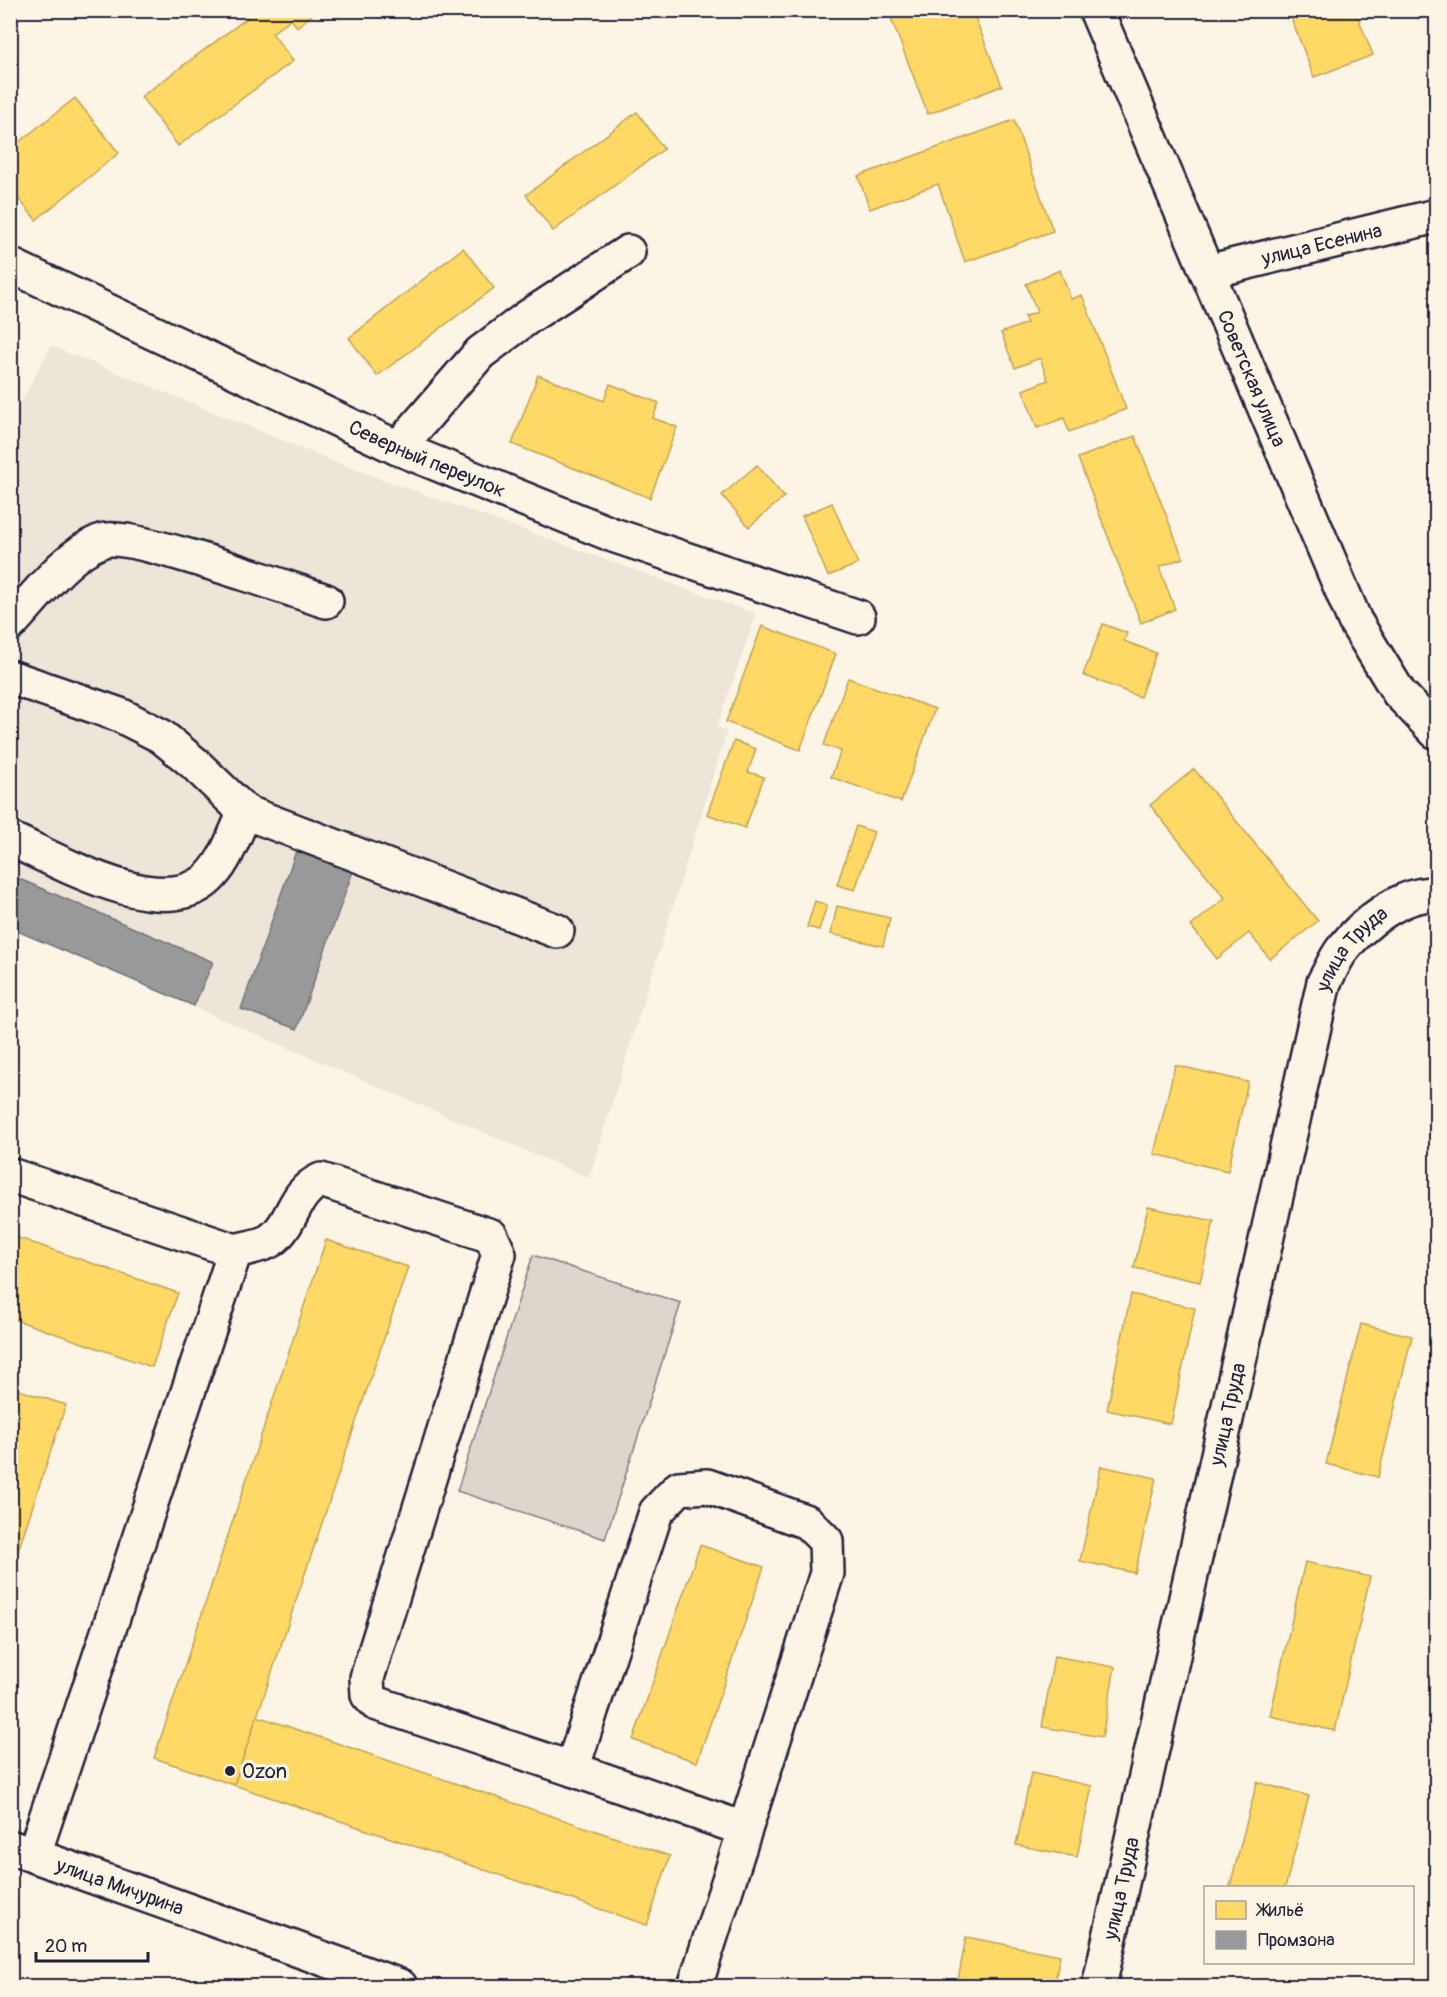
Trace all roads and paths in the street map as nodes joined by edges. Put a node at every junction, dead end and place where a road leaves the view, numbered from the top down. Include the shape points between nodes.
1 (1096, 10) edge
2 (1437, 216) edge
3 (628, 252) dead end
4 (10, 265) edge
5 (1207, 272) junction
6 (398, 448) junction
7 (326, 601) dead end
8 (858, 617) dead end
9 (10, 624) edge
10 (10, 677) edge
11 (1437, 732) edge
12 (245, 812) junction
13 (10, 839) edge
14 (1434, 894) edge
15 (557, 931) dead end
16 (10, 1174) edge
17 (236, 1251) junction
18 (572, 1769) junction
19 (744, 1829) junction
20 (22, 1851) edge
21 (400, 1986) edge
22 (695, 1986) edge
23 (1099, 1986) edge

1 - 5 street, Советская улица
2 - 5 street, улица Есенина
3 - 6 street via 480,353
4 - 6 street, Северный переулок
5 - 11 street, Советская улица via 1355,621 1399,693
6 - 8 street, Северный переулок via 613,535
7 - 9 street via 138,541 103,540 73,557
10 - 12 street via 120,715 161,736
12 - 13 street via 219,866 203,883 178,893 148,893 119,886
12 - 15 street
14 - 23 street, улица Труда via 1401,902 1374,917 1342,950 1324,982
16 - 17 street
17 - 18 street via 270,1240 307,1186 321,1180 491,1236 499,1254 367,1678 368,1695 375,1703
17 - 20 street
18 - 19 street
18 - 19 street via 656,1512 679,1488 708,1486 807,1522 826,1541 827,1573
19 - 22 street
20 - 21 street, улица Мичурина

